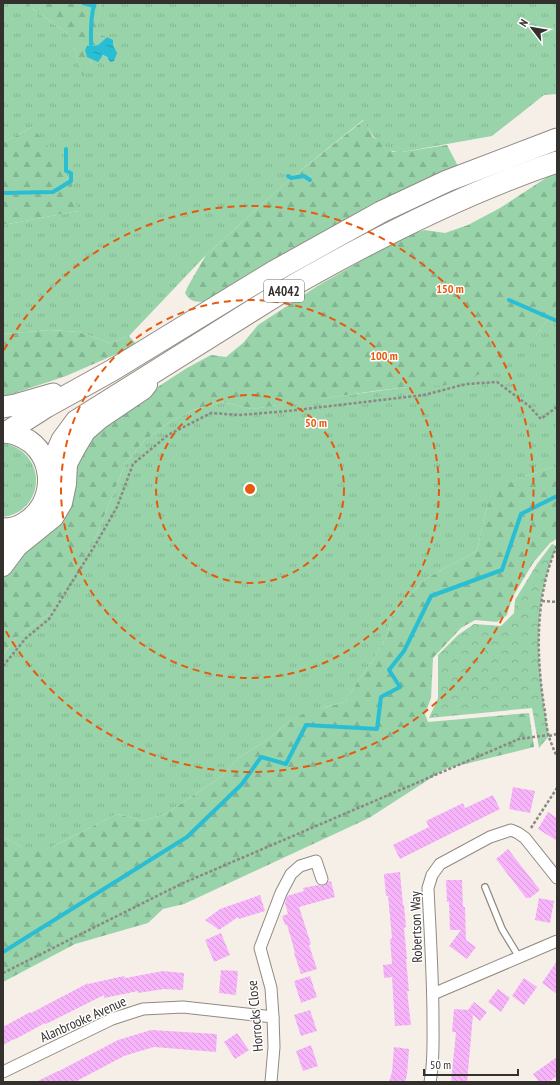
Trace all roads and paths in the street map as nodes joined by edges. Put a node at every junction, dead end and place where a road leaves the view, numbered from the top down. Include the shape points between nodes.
1 (557, 139) edge
2 (557, 162) edge
3 (166, 365) junction
4 (88, 384) junction
5 (3, 407) edge
6 (557, 407) edge
7 (5, 432) edge
8 (48, 472) junction
9 (6, 534) edge
10 (557, 546) edge
11 (3, 567) edge
12 (542, 601) junction
13 (557, 602) edge
14 (3, 666) edge
15 (557, 734) edge
16 (549, 736) junction
17 (557, 757) edge
18 (557, 788) edge
19 (525, 838) junction
20 (557, 878) edge
21 (322, 879) dead end
22 (485, 887) dead end
23 (557, 941) edge
24 (519, 957) junction
25 (3, 973) edge
26 (433, 994) junction
27 (273, 1017) junction
28 (3, 1072) edge
29 (271, 1082) edge
30 (430, 1082) edge

1 - 4 highway, A4042 via 447,181 382,212 273,272
2 - 3 highway, A4042 via 447,205 386,236 286,290
3 - 8 highway, A4042 via 76,421 62,440
3 - 11 main road via 144,390 100,419 86,432 68,464 63,503 54,518 18,548
4 - 5 highway, A4042 via 15,406
4 - 7 highway, A4042
6 - 14 path via 541,419 529,406 497,382 466,384 424,395 288,410 239,415 210,413 168,435 133,464 117,507 49,619 26,638
7 - 8 highway via 22,436 34,445 43,457
8 - 9 highway via 49,486 45,500 37,513
10 - 12 path via 550,562
12 - 13 path
12 - 16 path via 538,625 541,686
15 - 16 path
16 - 17 path
16 - 25 path via 519,739 181,884
18 - 19 path
19 - 20 street
19 - 26 street, Robertson Way via 511,830 497,835 440,864 432,876 428,888
21 - 27 street, Horrocks Close via 316,861 300,866 291,874 260,948 271,988
22 - 24 lane via 502,929
23 - 24 street
24 - 26 street
26 - 30 street, Robertson Way
27 - 28 street, Alanbrooke Avenue via 183,1007 143,1009 112,1019
27 - 29 street, Horrocks Close

